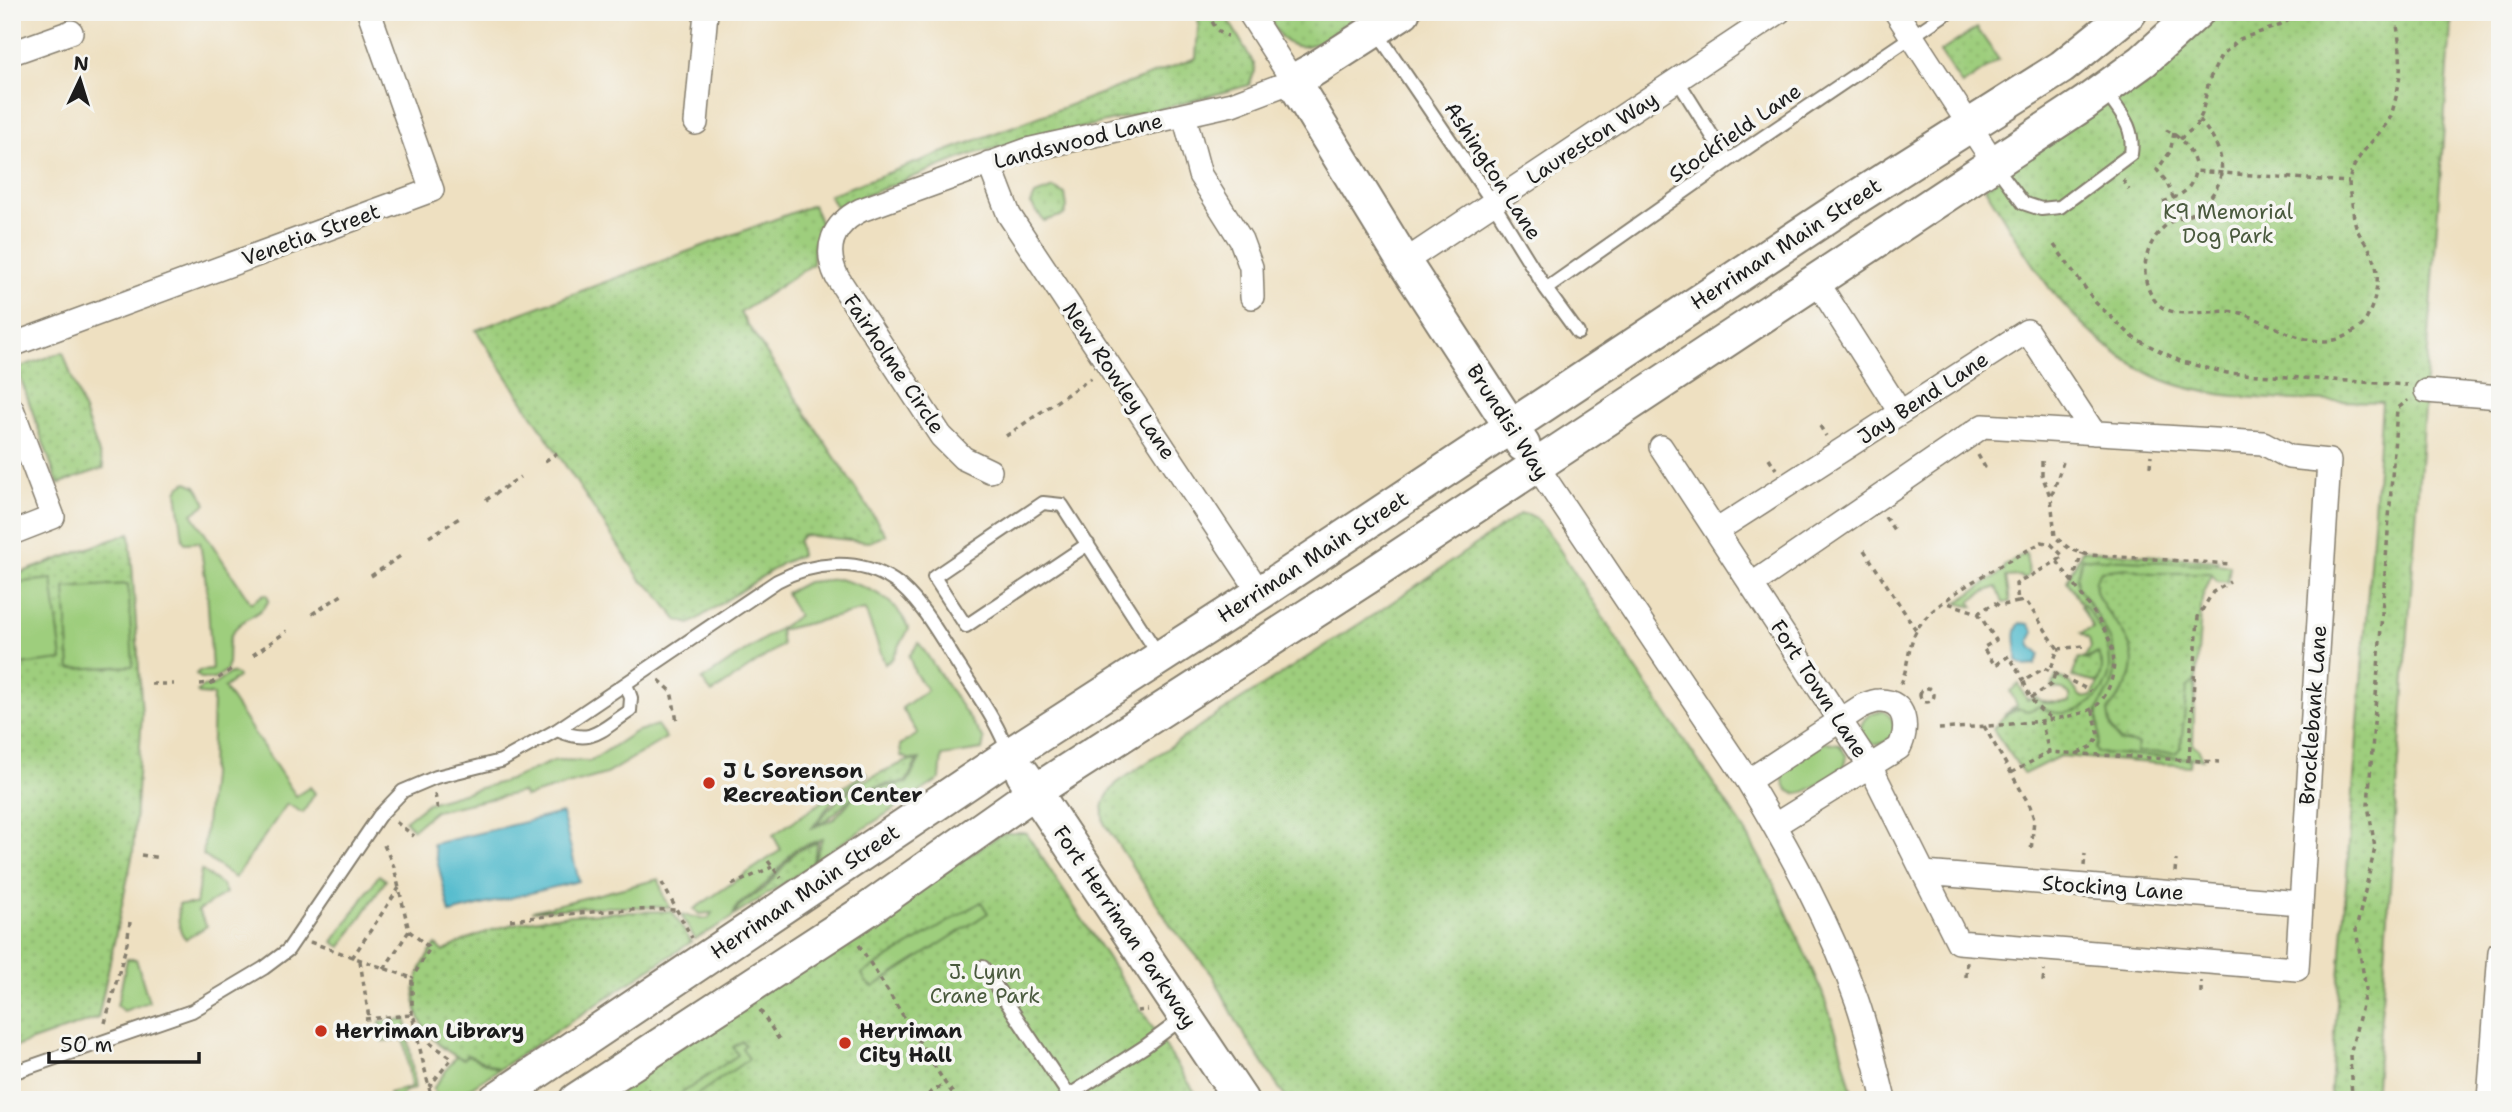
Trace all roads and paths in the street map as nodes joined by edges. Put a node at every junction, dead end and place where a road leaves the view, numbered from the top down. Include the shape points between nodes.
1 (706, 12) edge
2 (1209, 12) edge
3 (1249, 12) edge
4 (1403, 12) edge
5 (1779, 12) edge
6 (1896, 12) edge
7 (1948, 12) edge
8 (2130, 12) edge
9 (2197, 12) edge
10 (2301, 12) edge
11 (2395, 12) edge
12 (371, 13) edge
13 (1375, 30) junction
14 (71, 32) dead end
15 (1228, 36) dead end
16 (1911, 36) junction
17 (12, 52) edge
18 (1293, 81) junction
19 (1678, 81) junction
20 (2104, 89) junction
21 (1184, 115) junction
22 (2199, 120) junction
23 (696, 123) dead end
24 (1968, 125) junction
25 (2166, 130) dead end
26 (2174, 133) junction
27 (2180, 139) junction
28 (1728, 161) junction
29 (989, 163) junction
30 (1994, 163) junction
31 (2195, 164) dead end
32 (2222, 173) junction
33 (2349, 181) junction
34 (2173, 199) junction
35 (2163, 202) dead end
36 (1493, 203) junction
37 (2182, 218) junction
38 (834, 235) joint
39 (2054, 245) dead end
40 (1404, 262) junction
41 (1816, 280) junction
42 (1546, 289) junction
43 (1252, 297) dead end
44 (1578, 333) dead end
45 (12, 345) edge
46 (1097, 374) dead end
47 (2415, 385) junction
48 (2500, 397) edge
49 (12, 409) edge
50 (1900, 412) junction
51 (1511, 427) junction
52 (2094, 433) junction
53 (1006, 436) dead end
54 (1661, 447) dead end
55 (557, 453) dead end
56 (545, 461) dead end
57 (2042, 461) dead end
58 (2063, 462) dead end
59 (1536, 465) junction
60 (990, 471) dead end
61 (520, 477) dead end
62 (2051, 498) junction
63 (486, 500) dead end
64 (461, 517) dead end
65 (15, 524) edge
66 (1716, 531) junction
67 (429, 537) dead end
68 (1088, 544) junction
69 (2070, 549) junction
70 (1864, 550) dead end
71 (2082, 553) junction
72 (402, 555) dead end
73 (2063, 555) junction
74 (2057, 561) junction
75 (2231, 564) dead end
76 (371, 576) dead end
77 (2230, 582) dead end
78 (2072, 583) junction
79 (1751, 585) junction
80 (345, 593) dead end
81 (1260, 593) junction
82 (1945, 602) junction
83 (2018, 602) junction
84 (1978, 613) junction
85 (312, 614) dead end
86 (1916, 630) junction
87 (287, 631) dead end
88 (2083, 646) dead end
89 (2058, 649) junction
90 (253, 655) dead end
91 (1161, 657) junction
92 (233, 668) dead end
93 (2053, 672) junction
94 (1905, 674) dead end
95 (655, 676) dead end
96 (2024, 681) junction
97 (151, 684) dead end
98 (174, 684) dead end
99 (200, 684) dead end
100 (625, 684) junction
101 (2091, 691) dead end
102 (2031, 698) junction
103 (1927, 703) joint
104 (2092, 708) junction
105 (2052, 718) junction
106 (2041, 720) junction
107 (677, 721) dead end
108 (1840, 721) junction
109 (1984, 726) junction
110 (1938, 729) dead end
111 (557, 730) junction
112 (2049, 752) junction
113 (2076, 754) junction
114 (1009, 755) junction
115 (2189, 760) junction
116 (2218, 762) dead end
117 (1870, 766) junction
118 (2011, 774) junction
119 (1748, 781) junction
120 (1034, 792) junction
121 (436, 794) dead end
122 (438, 811) dead end
123 (396, 822) dead end
124 (1775, 825) junction
125 (414, 836) dead end
126 (384, 845) dead end
127 (2031, 851) dead end
128 (141, 855) dead end
129 (160, 858) dead end
130 (768, 861) dead end
131 (772, 867) junction
132 (1924, 873) junction
133 (662, 883) dead end
134 (732, 885) dead end
135 (786, 886) dead end
136 (398, 888) junction
137 (2301, 903) junction
138 (676, 910) junction
139 (510, 920) dead end
140 (130, 922) dead end
141 (409, 931) junction
142 (307, 941) dead end
143 (859, 945) dead end
144 (696, 946) dead end
145 (2500, 952) edge
146 (352, 958) junction
147 (360, 961) junction
148 (983, 967) dead end
149 (384, 969) junction
150 (2297, 969) joint
151 (412, 978) junction
152 (760, 1010) dead end
153 (1150, 1010) dead end
154 (1137, 1011) dead end
155 (412, 1014) junction
156 (1186, 1016) junction
157 (105, 1023) dead end
158 (780, 1041) dead end
159 (12, 1073) edge
160 (945, 1083) junction
161 (429, 1087) junction
162 (648, 1089) dead end
163 (1067, 1098) edge
164 (432, 1100) edge
165 (495, 1100) edge
166 (576, 1100) edge
167 (654, 1100) edge
168 (920, 1100) edge
169 (958, 1100) edge
170 (1241, 1100) edge
171 (1884, 1100) edge
172 (2352, 1100) edge
173 (2488, 1100) edge

1 - 23 street
2 - 15 path via 1216,29
3 - 18 street, Brundisi Way
4 - 13 main road
5 - 19 street, Laureston Way
6 - 16 street
7 - 16 lane, Stockfield Lane
8 - 24 main road, Herriman Main Street via 2062,67
9 - 20 main road
10 - 22 path via 2281,25 2240,39 2221,56 2209,79
11 - 33 path via 2402,57 2399,88 2390,119 2358,158
12 - 45 street, Venetia Street via 432,190
13 - 18 main road
13 - 36 lane, Ashington Lane
14 - 17 street
16 - 24 street
16 - 28 lane, Stockfield Lane
18 - 21 street, Landswood Lane via 1232,104
18 - 40 main road, Brundisi Way
19 - 28 lane
19 - 36 street, Laureston Way
20 - 30 main road
20 - 30 lane via 2134,138 2131,154 2060,207 2041,209 2023,203
21 - 29 street, Landswood Lane via 1027,150
21 - 43 street via 1200,175 1241,240 1251,267
22 - 27 path
22 - 32 path via 2220,151
24 - 30 street
24 - 51 main road, Herriman Main Street
25 - 26 path
26 - 27 path
26 - 34 path via 2170,152 2157,170
27 - 31 path
28 - 42 lane, Stockfield Lane
29 - 38 street, Landswood Lane via 861,211 843,221
29 - 81 street, New Rowley Lane via 1009,215
30 - 41 main road
32 - 33 path
32 - 34 path via 2195,171 2187,191
32 - 37 path via 2209,200
33 - 37 path via 2358,231 2378,274 2375,303 2364,325 2344,338 2326,342 2301,338 2235,311 2174,313 2158,304 2145,278 2146,258 2152,241 2169,222
34 - 35 path
34 - 37 path
36 - 40 street, Laureston Way
36 - 42 lane, Ashington Lane
38 - 60 street, Fairholme Circle via 831,259 837,277 941,436 963,457
39 - 47 path via 2095,303 2134,338 2182,362 2227,373
40 - 51 main road, Brundisi Way
41 - 50 street
41 - 59 main road
42 - 44 lane, Ashington Lane
46 - 53 path
47 - 48 street
47 - 172 path via 2397,409 2368,805 2375,848 2356,930 2366,989 2350,1055
49 - 65 street via 54,517
50 - 52 street, Jay Bend Lane via 2027,331
50 - 66 street, Jay Bend Lane
51 - 59 main road, Brundisi Way
51 - 81 main road, Herriman Main Street
52 - 79 street via 1983,426
52 - 137 street, Brocklebank Lane via 2263,443 2289,457 2329,461
54 - 66 street, Fort Town Lane
55 - 56 path
57 - 62 path
58 - 62 path
59 - 119 street, Brundisi Way
59 - 120 main road
61 - 63 path
62 - 69 path via 2055,537
64 - 67 path
66 - 79 street, Fort Town Lane
68 - 68 lane via 966,626 934,576 1043,503 1062,505
68 - 91 lane
69 - 71 path
69 - 73 path
70 - 86 path
71 - 75 path
71 - 78 path
72 - 76 path
73 - 74 path
73 - 82 path via 2042,542
74 - 78 path
74 - 83 path via 2016,584
77 - 115 path via 2213,592 2198,617
78 - 104 path via 2111,642 2114,667 2110,685
79 - 108 street, Fort Town Lane
80 - 85 path
81 - 91 main road, Herriman Main Street
82 - 84 path
82 - 86 path
83 - 84 path via 1998,607 1995,603
83 - 89 path via 2026,601
84 - 96 path via 1996,640 1983,648 1995,665 2009,656
86 - 94 path
87 - 90 path
88 - 89 path
89 - 93 path
91 - 114 main road, Herriman Main Street
92 - 99 path via 212,683
93 - 96 path via 2044,668
93 - 101 path
93 - 102 path via 2052,684
95 - 107 path via 671,691
96 - 102 path
97 - 98 path
100 - 111 lane
100 - 111 lane via 630,711 583,739
100 - 114 lane via 793,572 810,566 853,566 895,581 916,602 1002,734
102 - 105 path
103 - 103 path via 1934,695 1928,688 1919,695
104 - 105 path
104 - 113 path via 2099,735 2093,746
105 - 106 path
106 - 109 path
106 - 112 path
108 - 117 street, Fort Town Lane
108 - 117 street via 1878,700 1894,704 1901,712 1906,721 1899,748
108 - 119 street
109 - 110 path
109 - 118 path
111 - 159 lane via 501,761 436,776 403,791 379,816 288,950 221,996 180,1016
112 - 113 path
112 - 118 path
113 - 115 path
114 - 120 main road, Fort Herriman Parkway
114 - 165 main road, Herriman Main Street
115 - 116 path
117 - 124 street
117 - 132 street, Fort Town Lane
118 - 127 path via 2034,820
119 - 124 street, Brundisi Way
120 - 156 main road, Fort Herriman Parkway
120 - 166 main road via 867,910
121 - 122 path
123 - 125 path
124 - 171 street, Brundisi Way via 1826,923 1858,1003
126 - 136 path
128 - 129 path
130 - 131 path
131 - 134 path
131 - 135 path
132 - 137 street, Stocking Lane
132 - 150 street, Fort Town Lane via 1958,942
133 - 138 path
136 - 141 path
136 - 146 path
137 - 150 street, Brocklebank Lane
138 - 139 path via 601,911
138 - 144 path
140 - 157 path
141 - 149 path
141 - 151 path via 430,948
142 - 146 path
143 - 160 path
145 - 173 street
146 - 147 path
147 - 149 path
147 - 155 path via 367,1018
148 - 163 lane
149 - 151 path
151 - 155 path
152 - 158 path
153 - 154 path
155 - 161 path
155 - 161 path via 431,1044 452,1058
156 - 163 lane
156 - 170 main road, Fort Herriman Parkway
160 - 168 path
160 - 169 path
161 - 164 path
162 - 167 path

